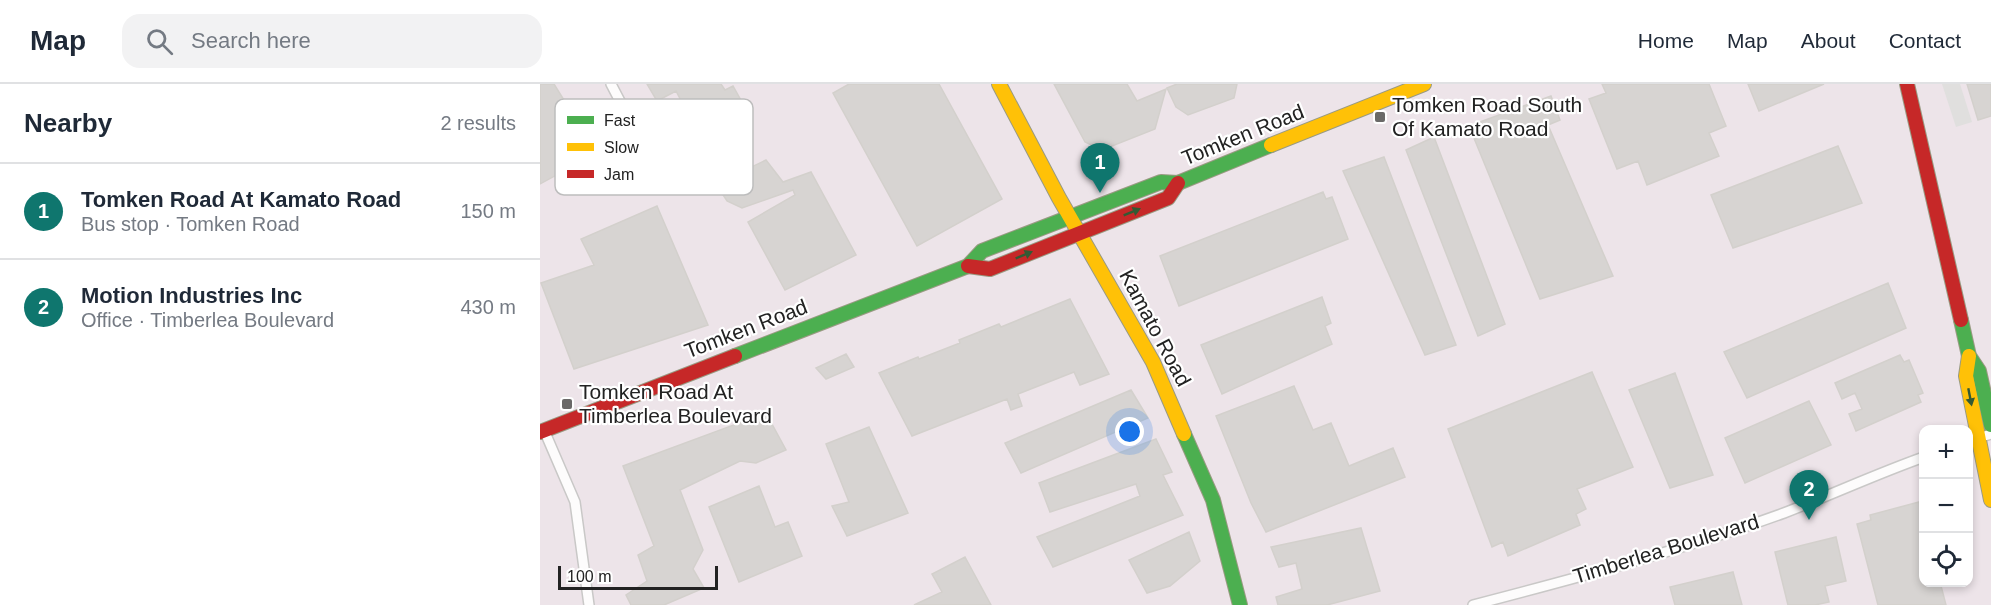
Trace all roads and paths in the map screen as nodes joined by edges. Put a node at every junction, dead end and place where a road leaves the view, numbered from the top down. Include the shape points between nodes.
1 (611, 84) edge
2 (999, 84) edge
3 (1424, 84) edge
4 (1907, 84) edge
5 (619, 99) edge
6 (1178, 183) junction
7 (1070, 216) junction
8 (1080, 233) junction
9 (968, 266) junction
10 (1969, 356) junction
11 (1991, 424) edge
12 (542, 431) edge
13 (1979, 438) edge
14 (1919, 458) edge
15 (1991, 500) edge
16 (589, 605) edge
17 (1240, 605) edge
18 (1473, 605) edge

1 - 5 street
2 - 7 main road, Kamato Road
3 - 6 main road, Tomken Road
4 - 10 main road
6 - 7 main road, Tomken Road via 1161,182
8 -> 6 main road, Tomken Road via 1168,198
7 - 8 main road, Kamato Road
7 - 9 main road, Tomken Road via 982,251
9 -> 8 main road, Tomken Road via 990,269
8 - 17 main road, Kamato Road via 1153,362 1213,500
9 - 12 main road, Tomken Road
10 - 11 main road via 1979,370
10 -> 13 main road via 1966,376
12 - 16 street via 575,502
13 - 15 main road
14 - 18 street, Timberlea Boulevard via 1739,528

